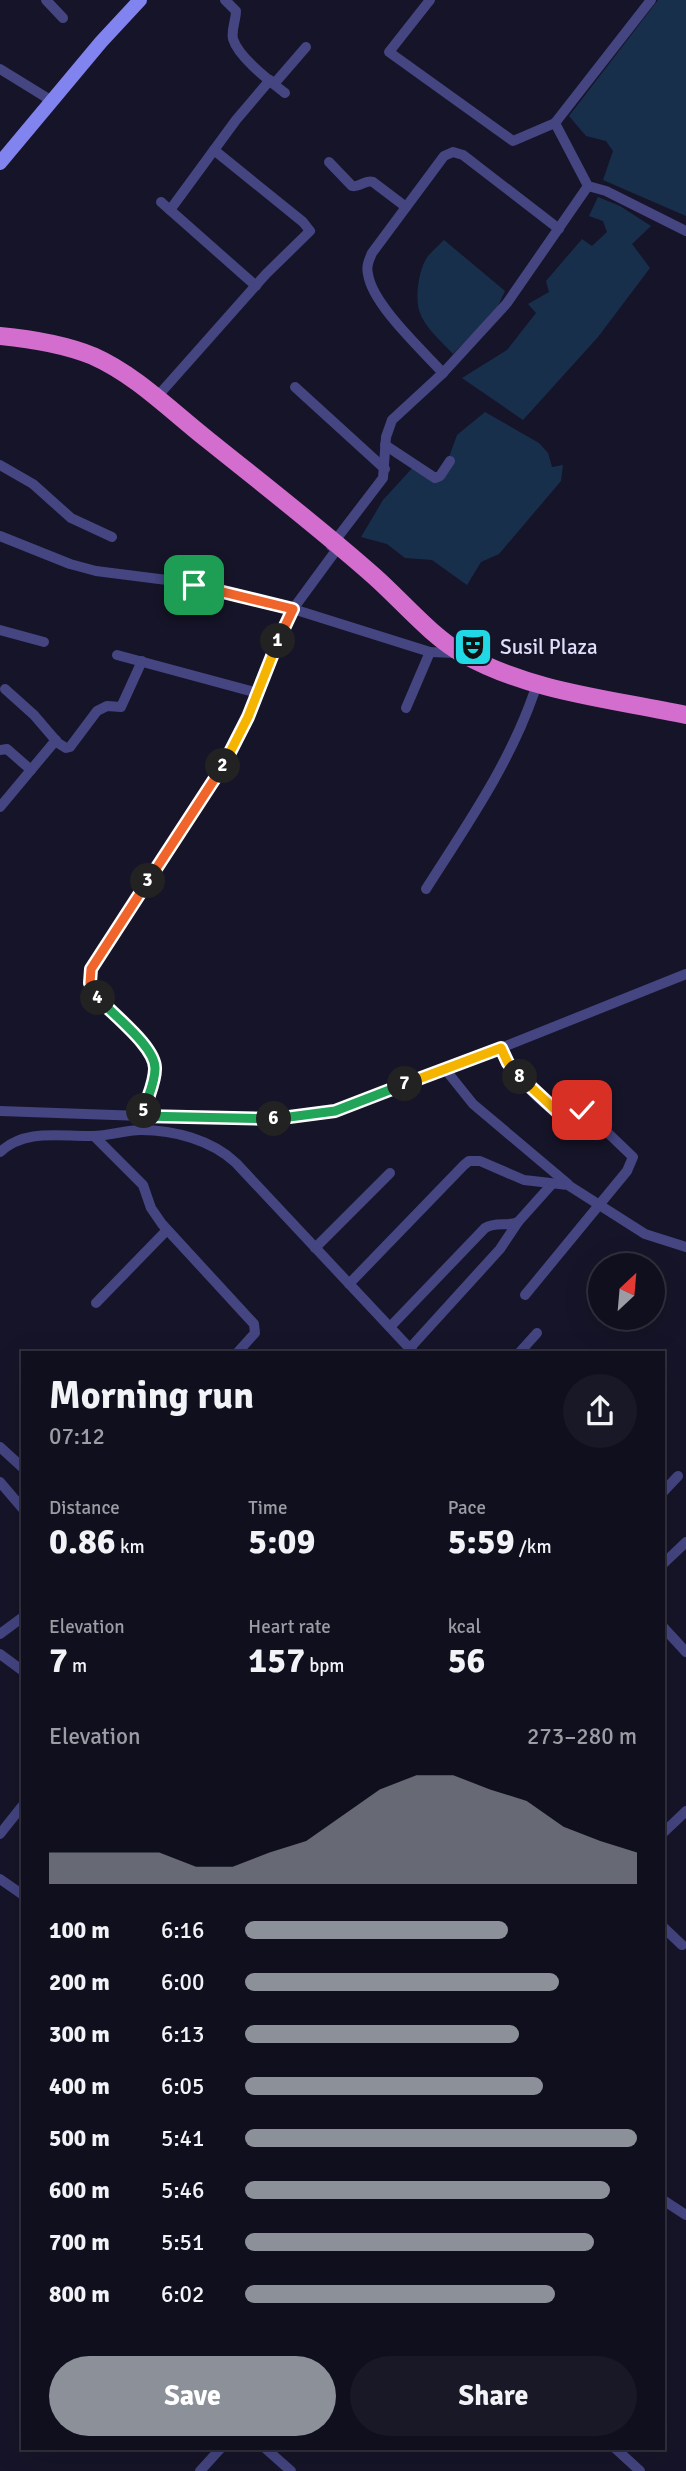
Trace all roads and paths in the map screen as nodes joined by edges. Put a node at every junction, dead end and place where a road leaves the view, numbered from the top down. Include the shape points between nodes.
1 (46, 0) edge
2 (141, 0) edge
3 (225, 0) edge
4 (430, 0) edge
5 (651, 0) edge
6 (63, 18) dead end
7 (306, 47) dead end
8 (0, 69) edge
9 (272, 82) junction
10 (285, 93) dead end
11 (52, 101) junction
12 (555, 123) junction
13 (214, 150) junction
14 (328, 162) dead end
15 (0, 163) edge
16 (588, 186) junction
17 (160, 202) dead end
18 (406, 207) junction
19 (170, 211) junction
20 (559, 229) junction
21 (686, 231) edge
22 (256, 286) junction
23 (0, 336) edge
24 (0, 346) edge
25 (443, 373) junction
26 (295, 387) dead end
27 (156, 398) junction
28 (385, 445) junction
29 (450, 461) dead end
30 (0, 465) edge
31 (385, 470) junction
32 (254, 482) junction
33 (0, 536) edge
34 (112, 537) dead end
35 (334, 547) junction
36 (293, 609) junction
37 (0, 630) edge
38 (44, 642) dead end
39 (437, 652) junction
40 (462, 653) junction
41 (117, 655) dead end
42 (142, 661) junction
43 (5, 689) dead end
44 (258, 692) junction
45 (534, 693) junction
46 (406, 708) dead end
47 (686, 715) edge
48 (686, 725) edge
49 (56, 740) junction
50 (1, 749) edge
51 (31, 769) junction
52 (0, 807) edge
53 (426, 889) dead end
54 (686, 974) edge
55 (501, 1048) junction
56 (445, 1069) junction
57 (0, 1111) edge
58 (142, 1116) junction
59 (142, 1130) junction
60 (94, 1136) junction
61 (0, 1152) edge
62 (390, 1173) dead end
63 (552, 1184) junction
64 (568, 1185) junction
65 (600, 1205) junction
66 (518, 1222) junction
67 (167, 1230) junction
68 (686, 1247) edge
69 (315, 1248) junction
70 (349, 1284) junction
71 (525, 1295) dead end
72 (96, 1303) dead end
73 (390, 1326) junction
74 (537, 1333) dead end
75 (412, 1350) edge
76 (239, 1351) edge
77 (521, 1351) edge
78 (0, 1447) edge
79 (21, 1466) edge
80 (678, 1476) dead end
81 (0, 1482) edge
82 (665, 1490) edge
83 (21, 1507) edge
84 (686, 1542) edge
85 (665, 1562) edge
86 (21, 1618) edge
87 (665, 1630) edge
88 (0, 1634) edge
89 (686, 1651) edge
90 (0, 1654) edge
91 (21, 1670) edge
92 (21, 1808) edge
93 (686, 1811) edge
94 (665, 1831) edge
95 (0, 1834) edge
96 (0, 1879) edge
97 (21, 1894) edge
98 (665, 1929) edge
99 (682, 1945) dead end
100 (665, 2201) edge
101 (686, 2215) edge
102 (219, 2450) edge
103 (267, 2450) edge
104 (617, 2450) edge
105 (200, 2471) edge
106 (291, 2471) edge
107 (640, 2471) edge

1 - 6 street
2 - 11 main road
3 - 9 street via 236,11 235,43
4 - 12 street via 389,52 513,141
5 - 12 street
7 - 9 street
8 - 11 street
9 - 10 street
9 - 13 street
11 - 15 main road
12 - 16 street
13 - 19 street
13 - 22 street via 310,231
14 - 18 street via 352,186 372,182
16 - 20 street
16 - 21 street
17 - 19 street
18 - 20 street via 444,156 453,152
18 - 25 street via 372,253 367,272 385,307
19 - 22 street
20 - 25 street via 507,303
22 - 27 street
23 - 27 highway via 44,341 93,357
24 - 32 highway via 68,358 108,376
25 - 28 street via 392,420
26 - 31 street
27 - 32 highway
28 - 29 street via 435,478
28 - 31 street
30 - 34 street via 33,484 71,518
31 - 35 street
32 - 35 highway
33 - 36 street via 83,567 221,590
35 - 36 street
35 - 39 highway
35 - 40 highway
36 - 39 street
36 - 44 street
37 - 38 street
39 - 40 street
39 - 45 highway
39 - 46 street
40 - 47 highway via 579,696
41 - 42 street
42 - 44 street
42 - 49 street via 121,707 97,711 70,747
43 - 49 street
44 - 58 street via 222,767 91,969 93,991 153,1058 155,1073
45 - 48 highway via 577,706
45 - 53 street via 497,777
49 - 51 street
50 - 51 street
51 - 52 street
54 - 55 street
55 - 56 street
55 - 65 street via 514,1072 555,1111 566,1118 578,1110 586,1112 630,1153 630,1167
56 - 58 street via 310,1116
56 - 64 street via 473,1104
57 - 58 street
58 - 59 street
59 - 60 street
59 - 69 street via 203,1141 220,1150
60 - 61 street via 31,1136
60 - 67 street via 143,1185 151,1208
62 - 69 street
63 - 64 street
63 - 66 street
63 - 70 street via 524,1180 480,1161 469,1161
64 - 65 street
65 - 68 street via 645,1234
65 - 71 street
66 - 73 street via 485,1228
66 - 75 street
67 - 72 street
67 - 76 street via 254,1324 255,1333
69 - 70 street
70 - 73 street
73 - 75 street
74 - 77 street
78 - 79 street
80 - 82 street
81 - 83 street
84 - 85 street
86 - 88 street
87 - 89 street
90 - 91 street
92 - 95 street
93 - 94 street
96 - 97 street
98 - 99 street
100 - 101 street
102 - 105 street
103 - 106 street
104 - 107 street

